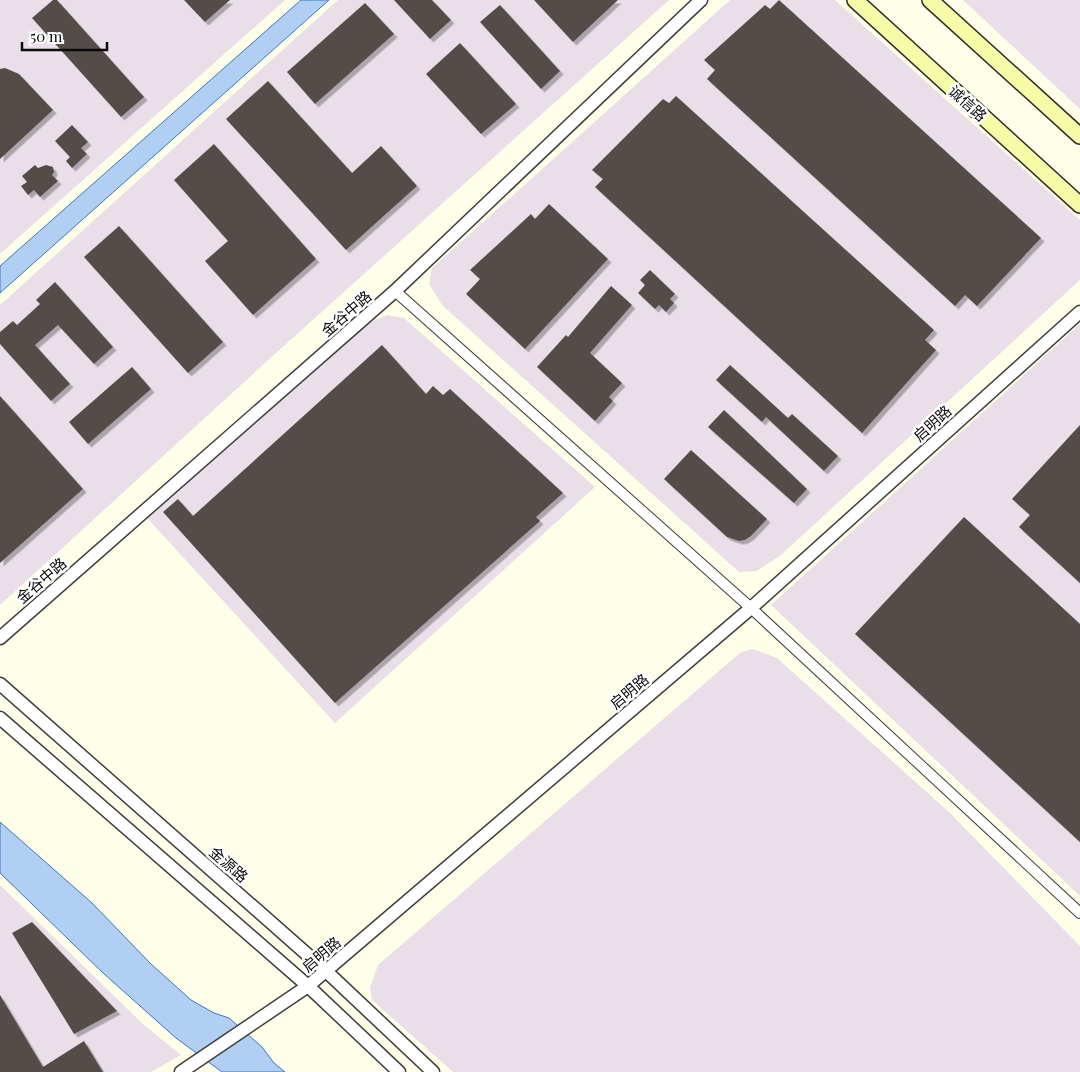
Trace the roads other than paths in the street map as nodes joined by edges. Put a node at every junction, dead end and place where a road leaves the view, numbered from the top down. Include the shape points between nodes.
1 (701, 0) edge
2 (855, 0) edge
3 (930, 0) edge
4 (1080, 136) edge
5 (1080, 205) edge
6 (395, 291) junction
7 (1080, 312) edge
8 (751, 608) junction
9 (0, 638) edge
10 (0, 684) edge
11 (0, 718) edge
12 (1080, 914) edge
13 (326, 971) junction
14 (308, 986) junction
15 (181, 1072) edge
16 (400, 1072) edge
17 (433, 1072) edge

1 - 6 street, 金谷中路
2 - 5 main road, 诚信路
3 - 4 main road
6 - 8 street
6 - 9 street, 金谷中路
7 - 8 street, 启明路
8 - 12 street
8 - 13 street, 启明路
10 - 13 street, 金源路
11 - 14 street
13 - 14 street, 启明路
13 - 17 street, 金源路
14 - 15 street, 启明路
14 - 16 street

